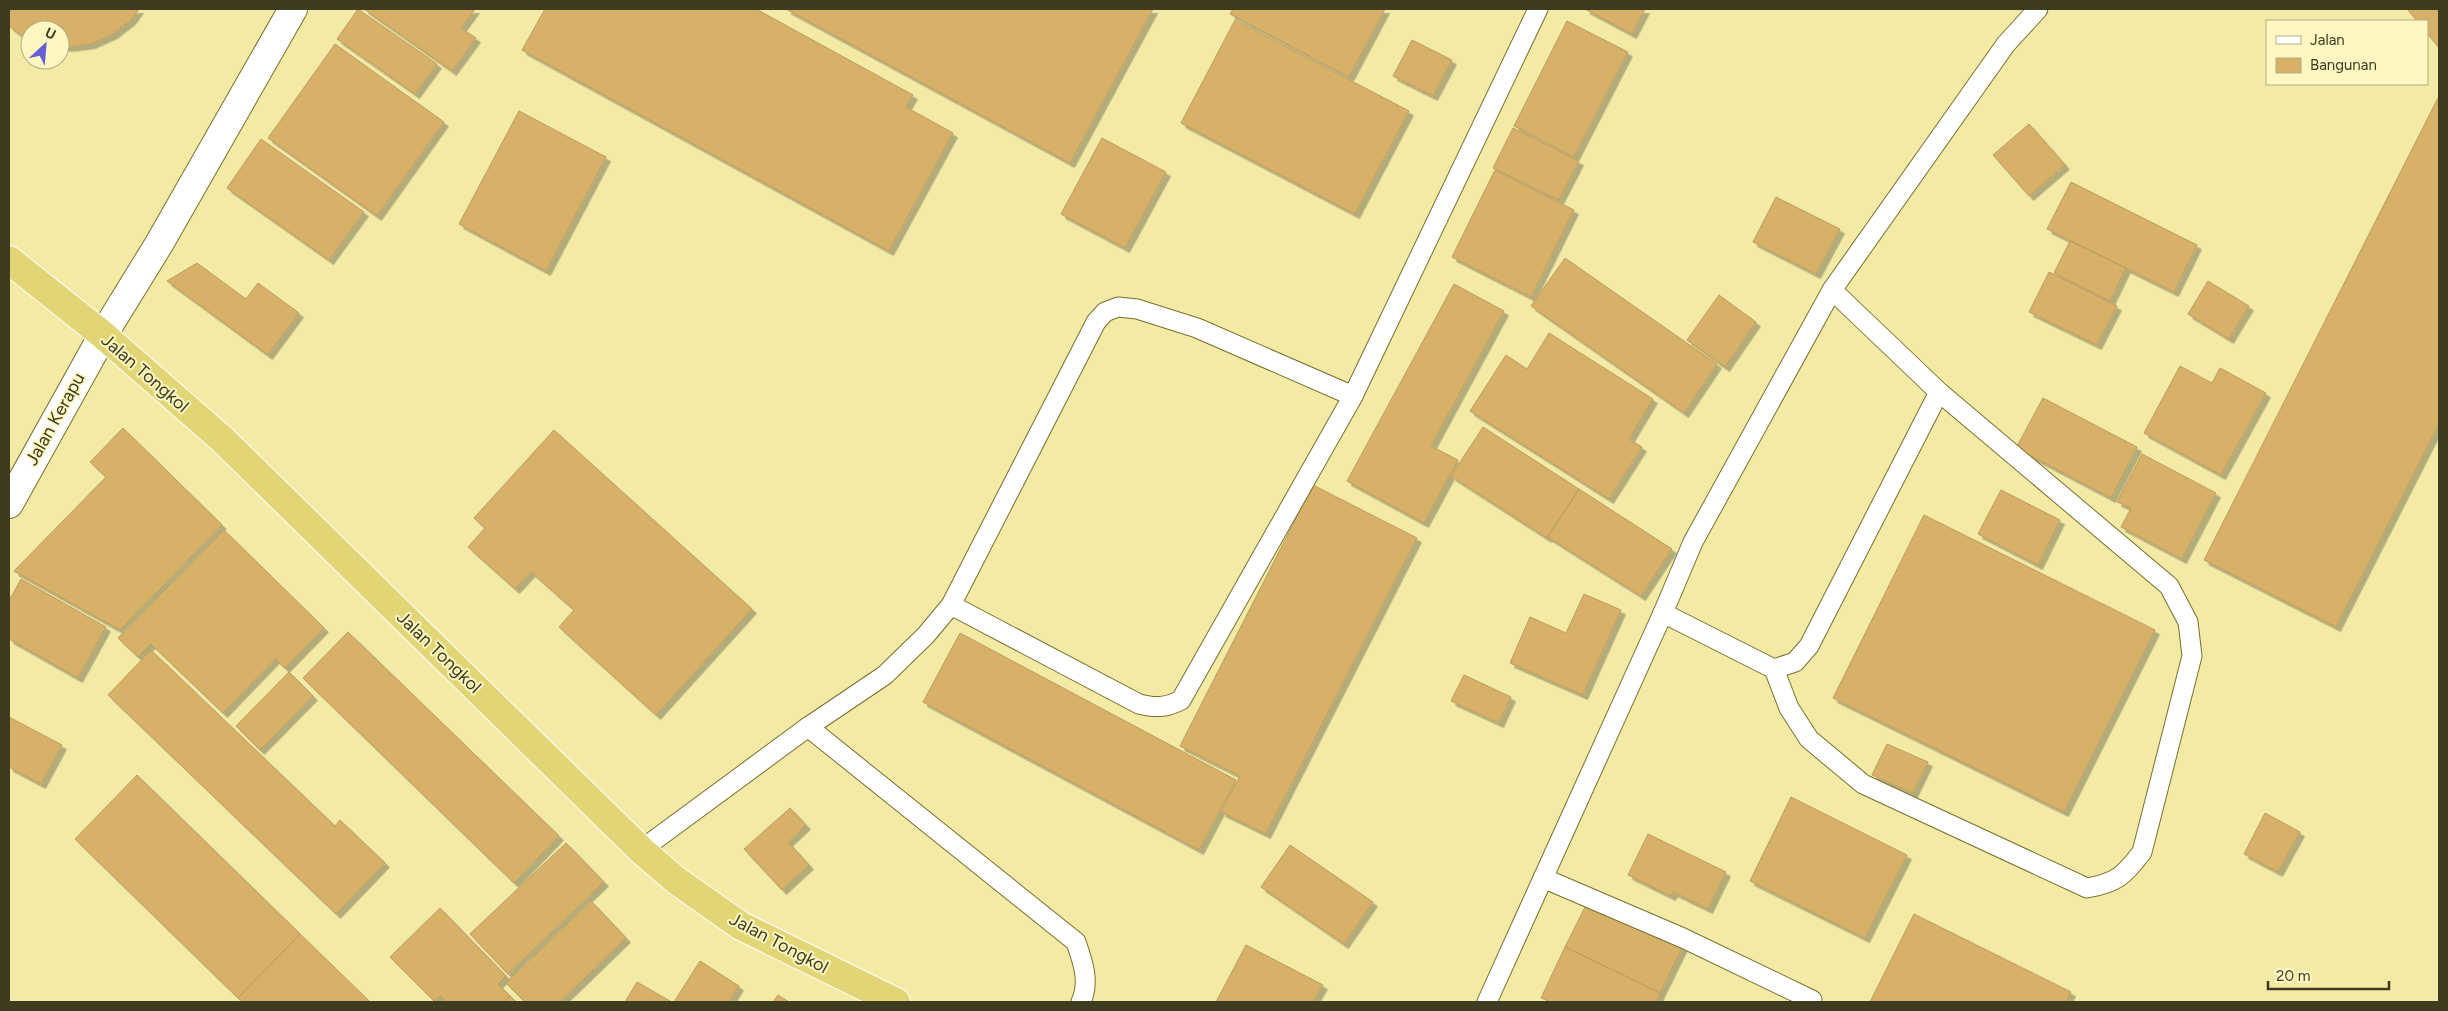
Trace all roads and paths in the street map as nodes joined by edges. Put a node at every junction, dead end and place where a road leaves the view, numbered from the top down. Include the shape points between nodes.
1 (293, 9) edge
2 (1538, 9) edge
3 (2038, 9) edge
4 (9, 260) edge
5 (1832, 290) junction
6 (103, 335) junction
7 (1939, 392) junction
8 (1354, 396) junction
9 (9, 504) edge
10 (951, 605) junction
11 (1663, 613) junction
12 (1774, 668) junction
13 (808, 727) junction
14 (641, 850) junction
15 (1543, 878) junction
16 (1812, 1000) dead end
17 (896, 1002) edge
18 (1081, 1002) edge
19 (1487, 1002) edge

1 - 6 street, Jalan Kerapu via 159,244
2 - 8 lane
3 - 5 lane via 2006,44
4 - 6 highway, Jalan Tongkol
5 - 7 lane
5 - 11 lane via 1693,542
6 - 9 street, Jalan Kerapu
6 - 14 highway, Jalan Tongkol via 222,439
7 - 12 lane via 1810,646 1795,662
7 - 12 lane via 2169,586 2188,622 2192,656 2142,852 2127,872 2109,884 2087,888 1863,784 1809,739 1789,708
8 - 10 lane via 1197,328 1137,309 1118,307 1105,312 1096,322
8 - 10 lane via 1181,700 1154,708 1139,704
10 - 13 lane via 885,675
11 - 12 lane
11 - 15 lane
13 - 14 lane
13 - 18 lane via 1076,942 1084,966 1085,994
14 - 17 highway, Jalan Tongkol via 677,881 741,926
15 - 16 lane via 1683,938
15 - 19 lane

